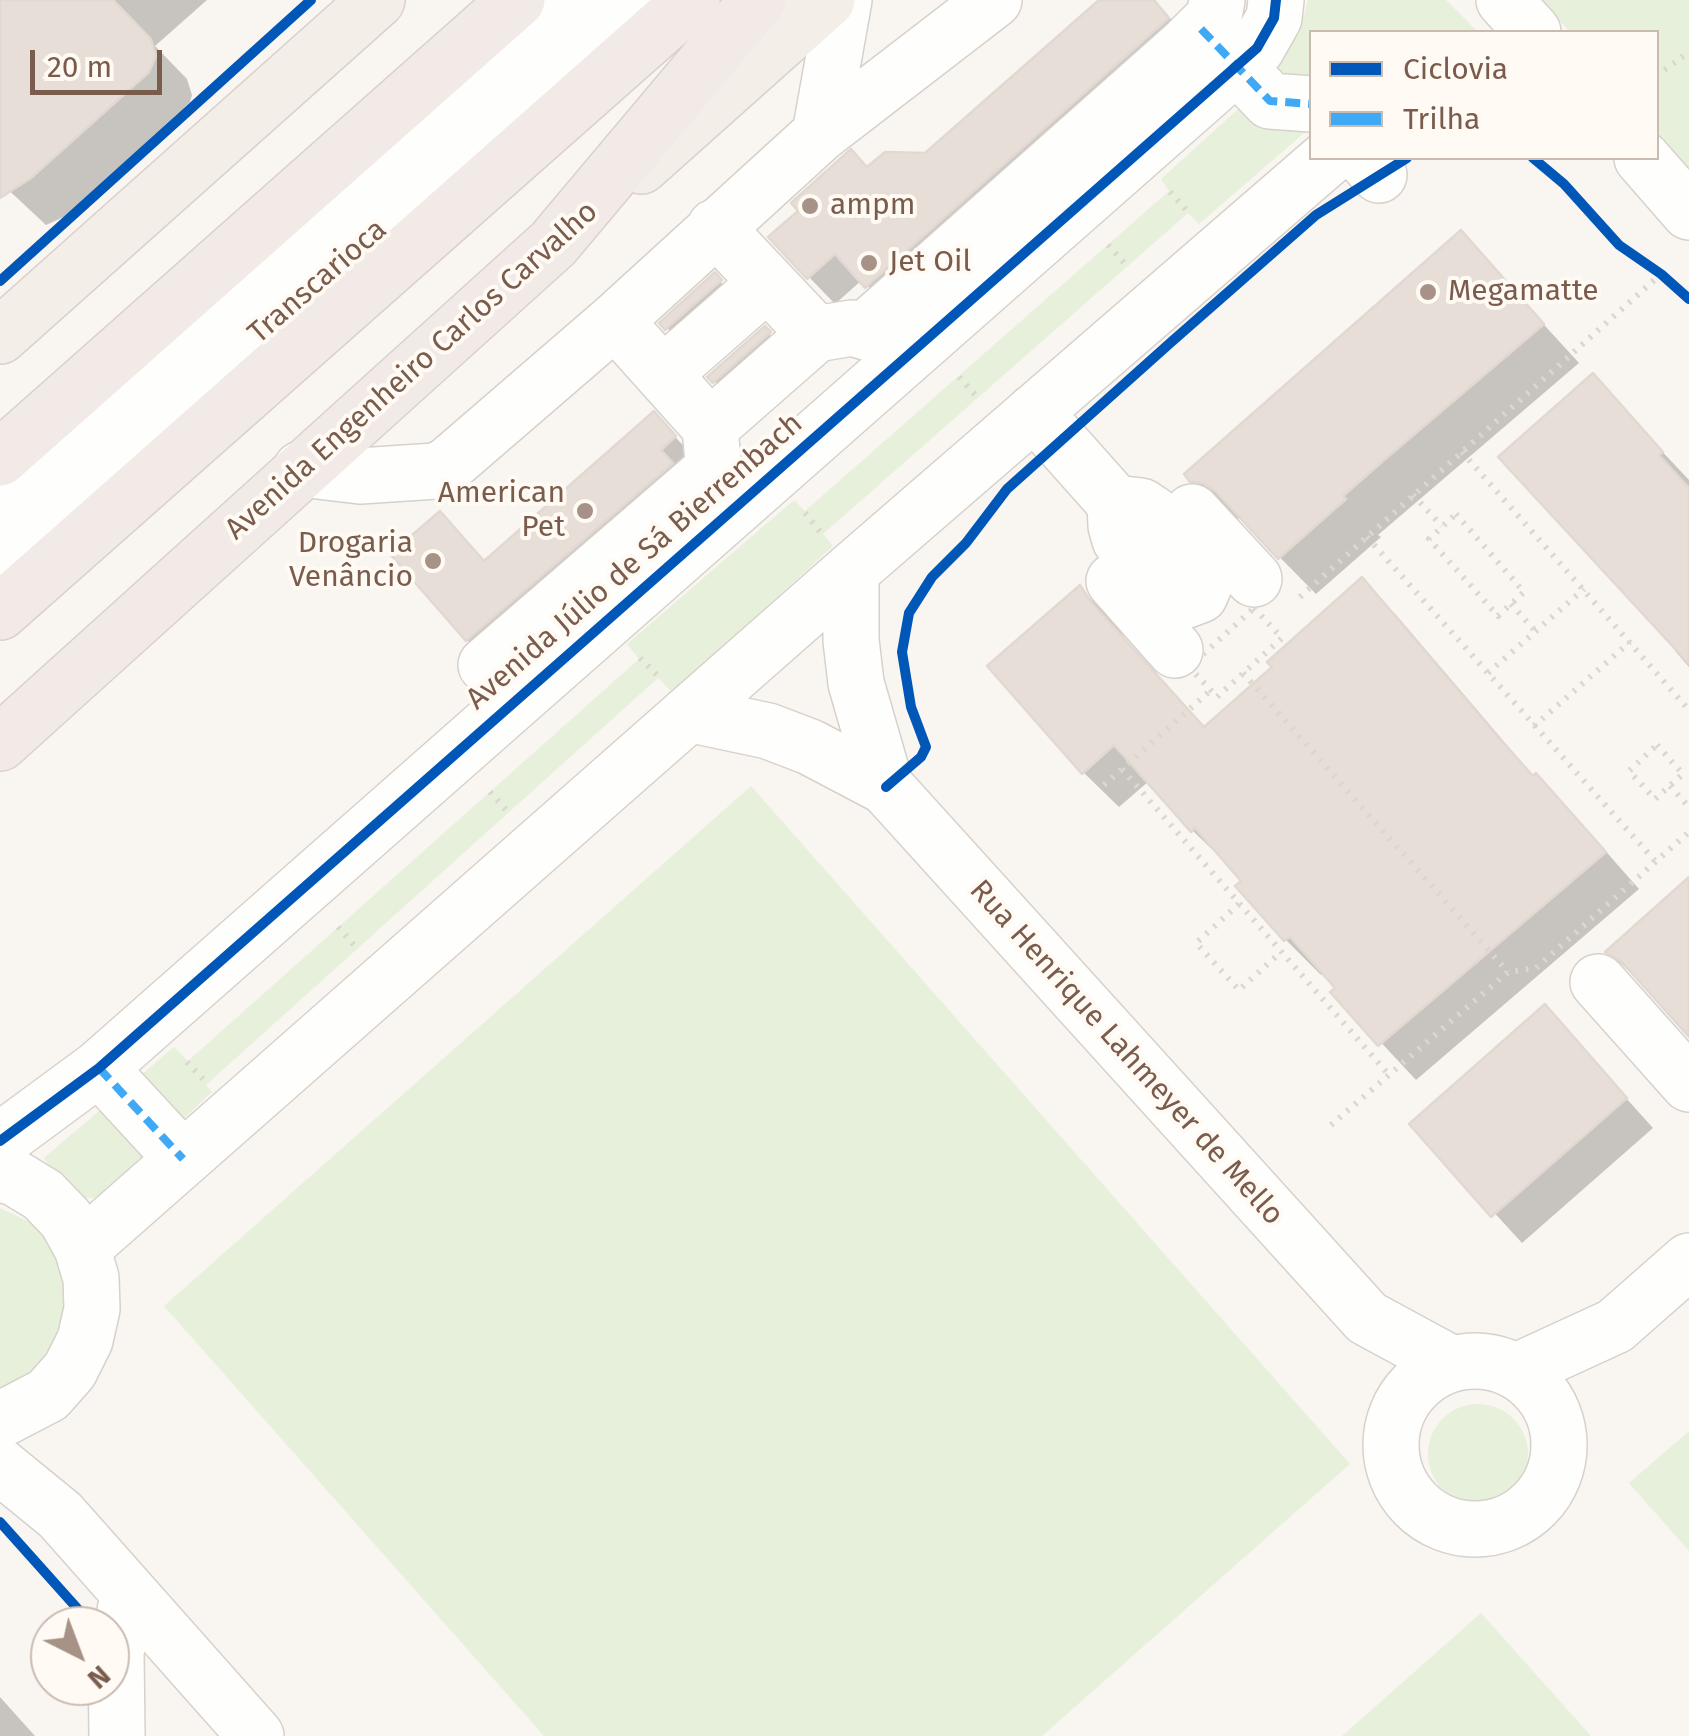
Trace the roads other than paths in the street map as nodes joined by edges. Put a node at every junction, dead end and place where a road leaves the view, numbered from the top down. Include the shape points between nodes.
1 (377, 0) edge
2 (517, 0) edge
3 (569, 0) edge
4 (636, 0) edge
5 (692, 0) edge
6 (758, 0) edge
7 (827, 0) edge
8 (844, 0) edge
9 (994, 0) edge
10 (1276, 0) edge
11 (1504, 0) edge
12 (1532, 30) edge
13 (1218, 32) edge
14 (1309, 104) edge
15 (820, 134) junction
16 (1326, 160) edge
17 (1644, 160) edge
18 (1689, 212) edge
19 (715, 227) junction
20 (553, 244) junction
21 (767, 284) junction
22 (616, 320) junction
23 (840, 333) junction
24 (0, 336) edge
25 (937, 362) junction
26 (663, 374) junction
27 (1034, 412) junction
28 (711, 448) junction
29 (0, 458) edge
30 (301, 469) junction
31 (0, 506) edge
32 (1118, 511) junction
33 (718, 522) junction
34 (837, 553) junction
35 (0, 565) edge
36 (1278, 597) road end
37 (0, 612) edge
38 (486, 665) dead end
39 (1189, 666) road end
40 (71, 679) junction
41 (0, 696) edge
42 (674, 696) junction
43 (0, 743) edge
44 (886, 787) junction
45 (1598, 982) dead end
46 (99, 1068) junction
47 (1689, 1084) edge
48 (0, 1141) edge
49 (182, 1159) junction
50 (0, 1174) edge
51 (82, 1248) junction
52 (1689, 1262) edge
53 (1366, 1318) junction
54 (1616, 1326) junction
55 (1450, 1363) junction
56 (1517, 1371) junction
57 (1396, 1414) junction
58 (0, 1420) edge
59 (1559, 1435) junction
60 (0, 1466) edge
61 (129, 1593) junction
62 (117, 1736) edge
63 (256, 1736) edge

1 - 24 main road
2 - 29 highway
3 - 31 street, Transcarioca
4 - 35 street, Transcarioca
5 - 37 highway
6 - 20 highway
7 - 20 main road, Avenida Engenheiro Carlos Carvalho
8 - 15 street
9 - 15 street
10 - 13 street, Avenida Júlio de Sá Bierrenbach via 1257,48
11 - 12 street
13 - 14 street via 1270,101
13 - 23 street
13 - 25 street, Avenida Júlio de Sá Bierrenbach
15 - 19 street
16 - 27 street
17 - 18 street
19 - 21 street
19 - 22 street
20 - 30 highway, Avenida Engenheiro Carlos Carvalho
21 - 23 street
21 - 26 street
22 - 26 street
22 - 30 street via 436,470 360,476
23 - 25 street
23 - 28 street
25 - 33 street, Avenida Júlio de Sá Bierrenbach
26 - 28 street
27 - 32 street
27 - 34 street
28 - 33 street
28 - 38 street
30 - 40 highway, Avenida Engenheiro Carlos Carvalho
32 - 36 street via 1150,480 1164,481
32 - 39 street via 1093,548 1094,558
33 - 46 street, Avenida Júlio de Sá Bierrenbach
34 - 42 street
34 - 44 street, Rua Henrique Lahmeyer de Mello via 856,683
40 - 41 highway
40 - 43 highway, Avenida Engenheiro Carlos Carvalho
42 - 44 street, Rua Henrique Lahmeyer de Mello via 810,747
42 - 49 street
44 - 53 street, Rua Henrique Lahmeyer de Mello
45 - 47 street
46 - 48 street, Avenida Júlio de Sá Bierrenbach
46 - 49 street
49 - 51 street
50 - 51 street via 43,1195
51 - 58 street via 92,1294 85,1340 48,1395
52 - 54 street
53 - 55 street, Rua Henrique Lahmeyer de Mello
53 - 57 street, Rua Henrique Lahmeyer de Mello
54 - 56 street
54 - 59 street
55 - 56 street via 1492,1362
55 - 57 street via 1422,1379
56 - 59 street via 1546,1398
57 - 59 street via 1392,1464 1402,1488 1418,1508 1456,1528 1500,1526 1537,1503 1559,1459
60 - 61 street via 60,1515
61 - 62 street via 116,1652
61 - 63 street

